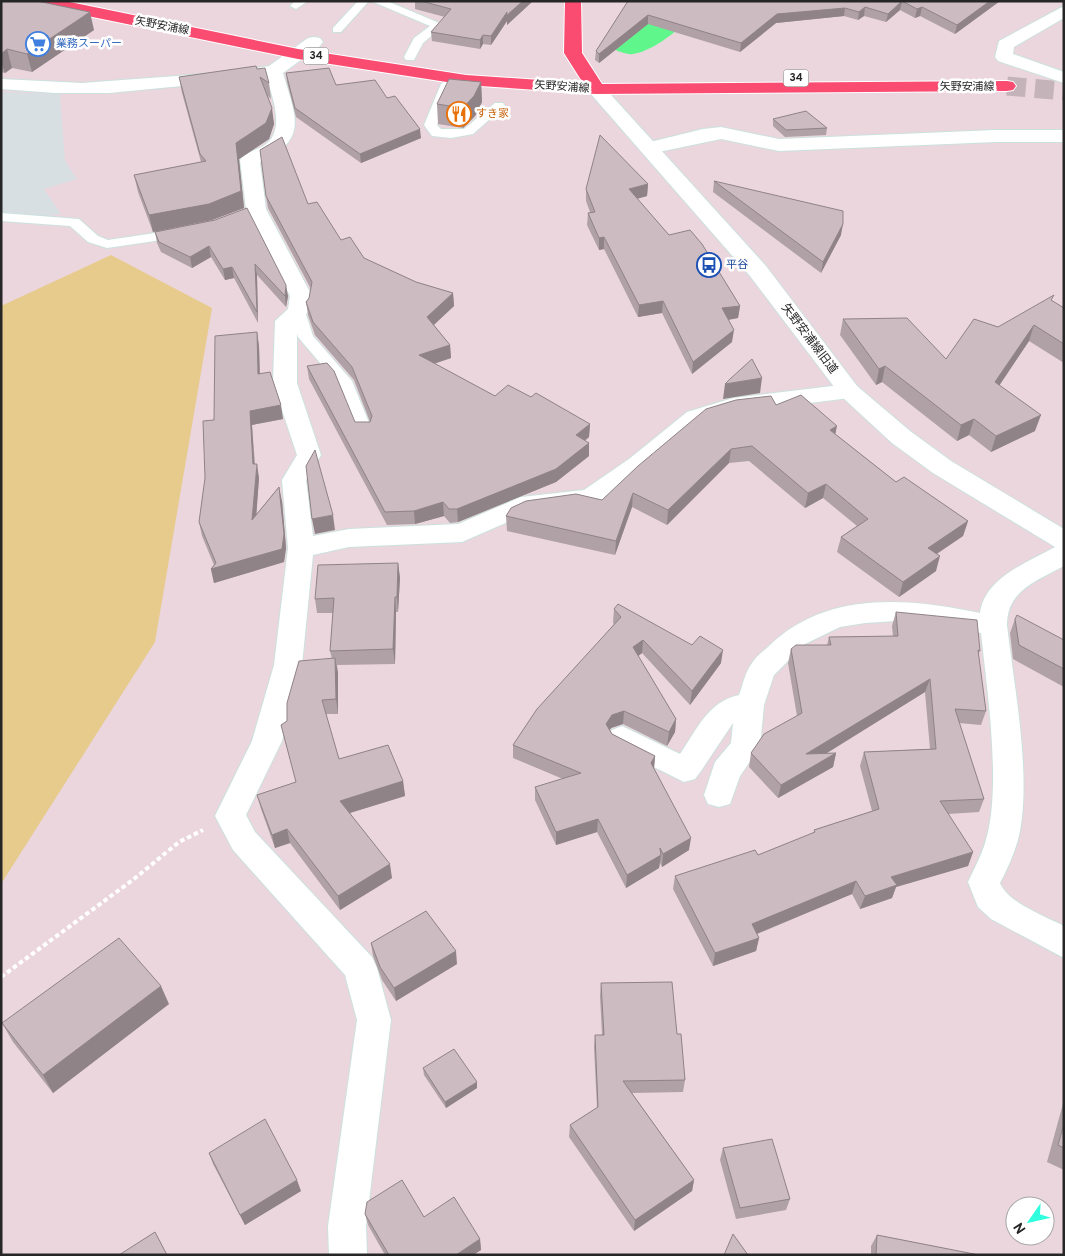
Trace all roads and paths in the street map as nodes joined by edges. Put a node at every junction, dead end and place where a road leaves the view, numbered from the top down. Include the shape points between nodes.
1 (39, 1) edge
2 (119, 1) edge
3 (364, 1) edge
4 (376, 1) edge
5 (573, 1) edge
6 (1064, 11) edge
7 (337, 30) dead end
8 (314, 42) junction
9 (298, 54) junction
10 (410, 57) junction
11 (570, 70) junction
12 (274, 71) junction
13 (624, 71) dead end
14 (450, 78) junction
15 (1064, 78) edge
16 (600, 80) junction
17 (1, 84) edge
18 (499, 106) dead end
19 (1064, 136) edge
20 (648, 148) junction
21 (1, 217) edge
22 (197, 230) edge
23 (298, 311) junction
24 (849, 391) junction
25 (364, 430) edge
26 (1064, 541) edge
27 (301, 548) junction
28 (1064, 554) edge
29 (993, 625) junction
30 (750, 705) junction
31 (622, 738) edge
32 (718, 795) dead end
33 (230, 816) junction
34 (1064, 943) edge
35 (1, 977) edge
36 (348, 1255) edge

1 - 9 main road, 矢野安浦線 / 34
2 - 8 main road, 矢野安浦線 / 34
3 - 7 lane
4 - 10 lane via 438,25 418,41
5 - 11 main road
6 - 15 street via 1005,45 1004,57
8 - 9 street
8 - 10 main road, 矢野安浦線 / 34
9 - 12 street
9 - 14 main road, 矢野安浦線 / 34
10 - 11 main road, 矢野安浦線 / 34 via 481,68
11 - 16 main road
12 - 17 street via 141,86 26,88
12 - 23 street via 286,124 284,137 276,147 250,160 248,212 301,296
13 - 16 main road, 矢野安浦線 / 34 via 1007,86
14 - 16 main road, 矢野安浦線 / 34
14 - 18 lane via 430,125 433,130 457,135 471,132 483,117
16 - 20 street, 矢野安浦線旧道
19 - 20 street via 779,145 721,133
20 - 24 street, 矢野安浦線旧道 via 758,271
21 - 22 lane via 74,222 93,239 107,244
23 - 25 lane via 306,337 344,381
23 - 27 street via 286,321 284,383 308,456 294,480
24 - 26 street, 矢野安浦線旧道 via 901,437 942,467
24 - 27 street via 733,406 695,417 638,465 590,498 521,506 462,533 349,538
27 - 33 street via 288,664 267,742
28 - 29 street via 1014,583 1000,596 994,609
29 - 30 street via 896,612 865,612 835,618 795,637 772,659 762,670
29 - 34 street via 1005,765 1006,819 995,863 984,882 989,896 1002,908
30 - 31 street via 732,708 718,720 684,770
30 - 32 street via 745,747 726,771
33 - 35 path via 179,842
33 - 36 street via 244,841 360,968 374,1020 346,1226

